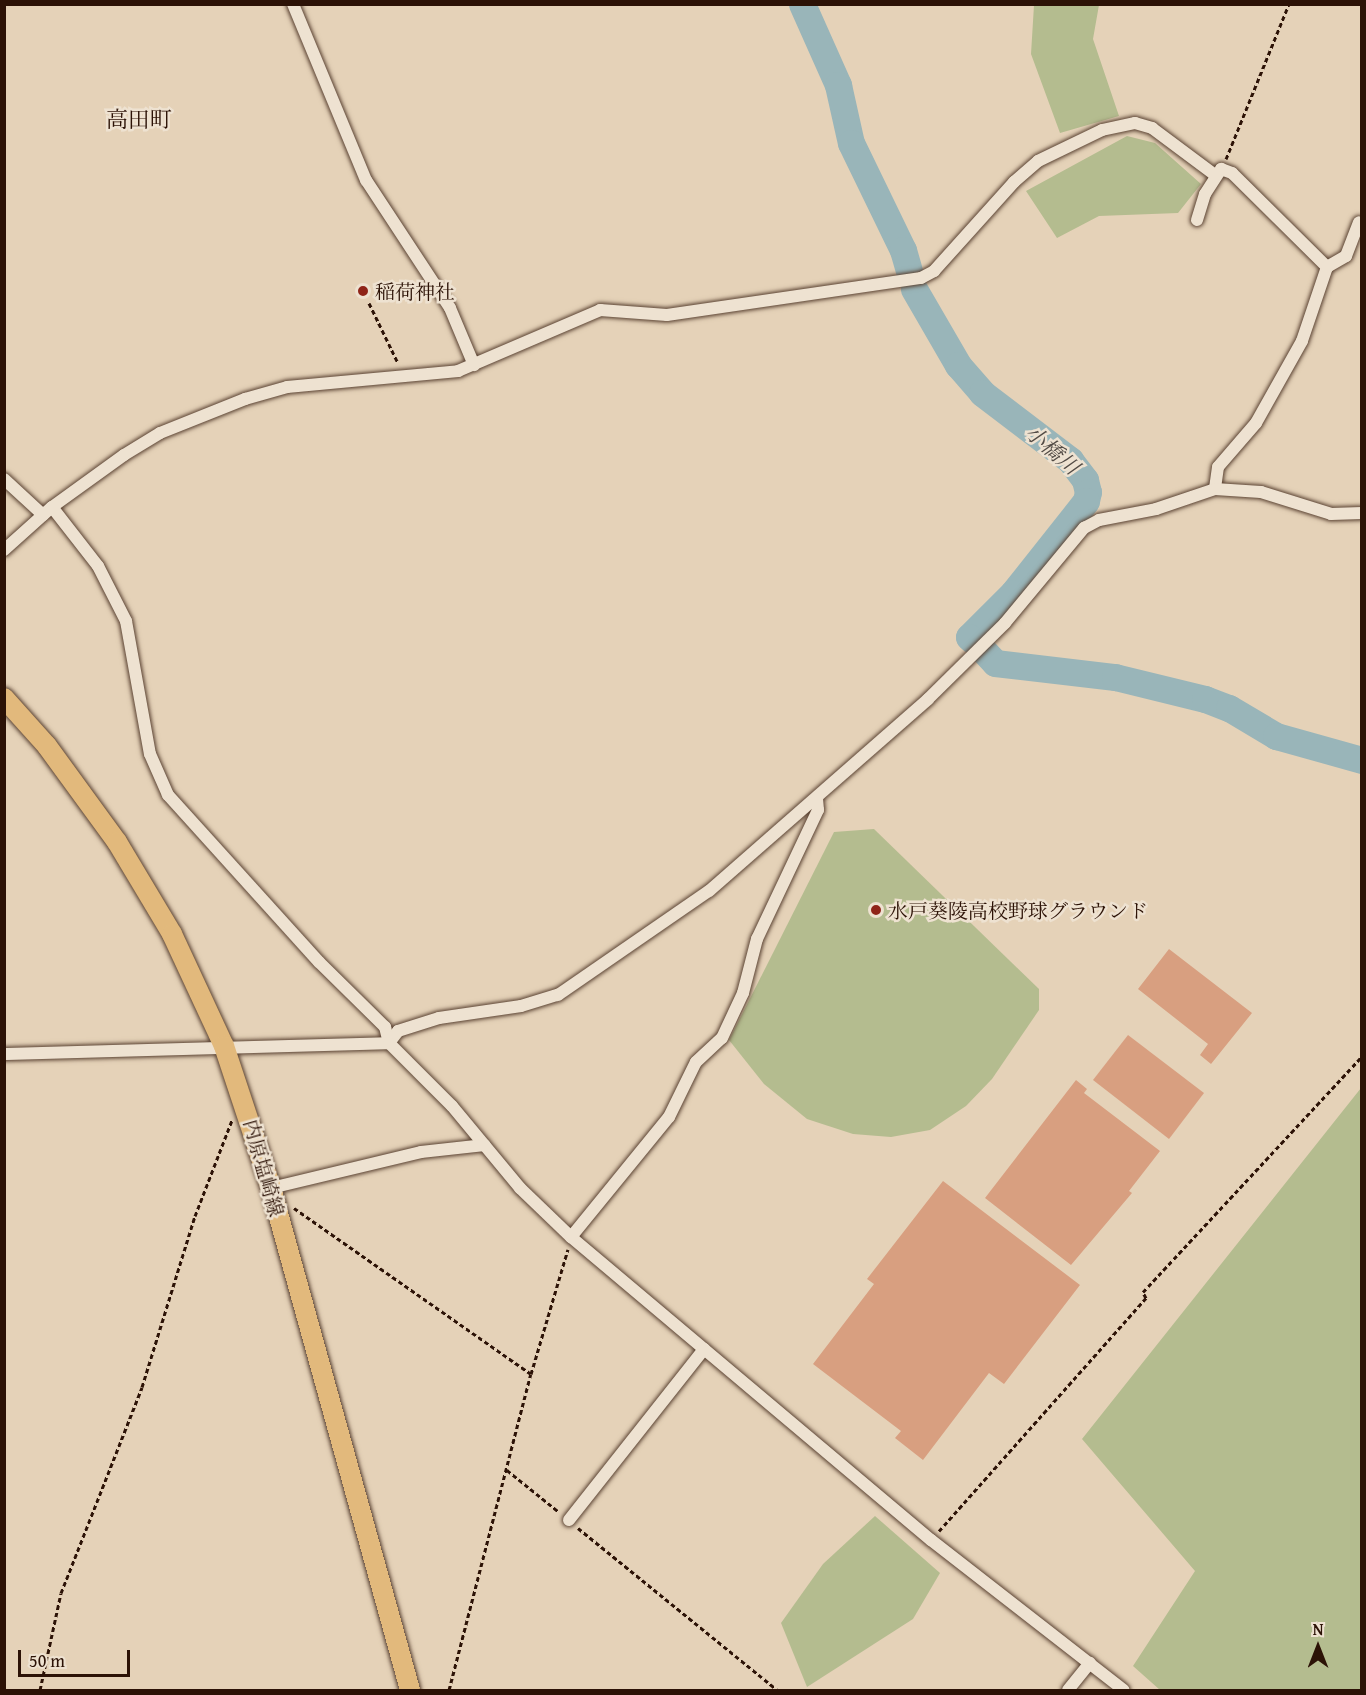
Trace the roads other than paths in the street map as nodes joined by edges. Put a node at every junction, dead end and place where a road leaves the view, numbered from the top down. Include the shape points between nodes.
1 (293, 4) edge
2 (1218, 172) junction
3 (1197, 220) dead end
4 (1359, 222) dead end
5 (1327, 267) junction
6 (474, 365) junction
7 (4, 479) edge
8 (1215, 489) junction
9 (47, 511) junction
10 (1362, 513) edge
11 (4, 550) edge
12 (4, 698) edge
13 (817, 799) junction
14 (389, 1043) junction
15 (224, 1046) junction
16 (4, 1054) edge
17 (484, 1145) junction
18 (271, 1188) junction
19 (571, 1237) junction
20 (704, 1349) junction
21 (568, 1520) road end
22 (1089, 1663) junction
23 (410, 1690) edge
24 (1068, 1690) edge
25 (1124, 1690) edge

1 - 6 street via 366,180 450,308
2 - 3 street
2 - 5 street via 1232,173
2 - 6 street via 1152,128 1135,123 1102,130 1038,161 1014,182 934,271 921,278 667,315 600,310 563,322
4 - 5 street via 1346,256
5 - 8 street via 1302,341 1256,423 1218,467
6 - 9 street via 404,377 287,387 203,413 124,455
7 - 9 street
8 - 10 street via 1261,492 1330,514
8 - 13 street via 1156,509 1099,520 1084,528 1005,623
9 - 11 street
9 - 14 street via 98,566 126,621 150,754 168,795 319,962 385,1027
12 - 15 main road, 内原塩崎線 via 54,755 117,842 172,934
13 - 14 street via 709,891 558,995 521,1006 439,1018 398,1031
13 - 19 street via 818,810 757,939 743,993 722,1038 696,1062 669,1117
14 - 15 street
14 - 17 street
15 - 16 street
15 - 18 main road, 内原塩崎線
17 - 18 street via 421,1152
17 - 19 street via 520,1188
18 - 23 main road, 内原塩崎線
19 - 20 street
20 - 21 street
20 - 22 street via 931,1540
22 - 24 street
22 - 25 street

